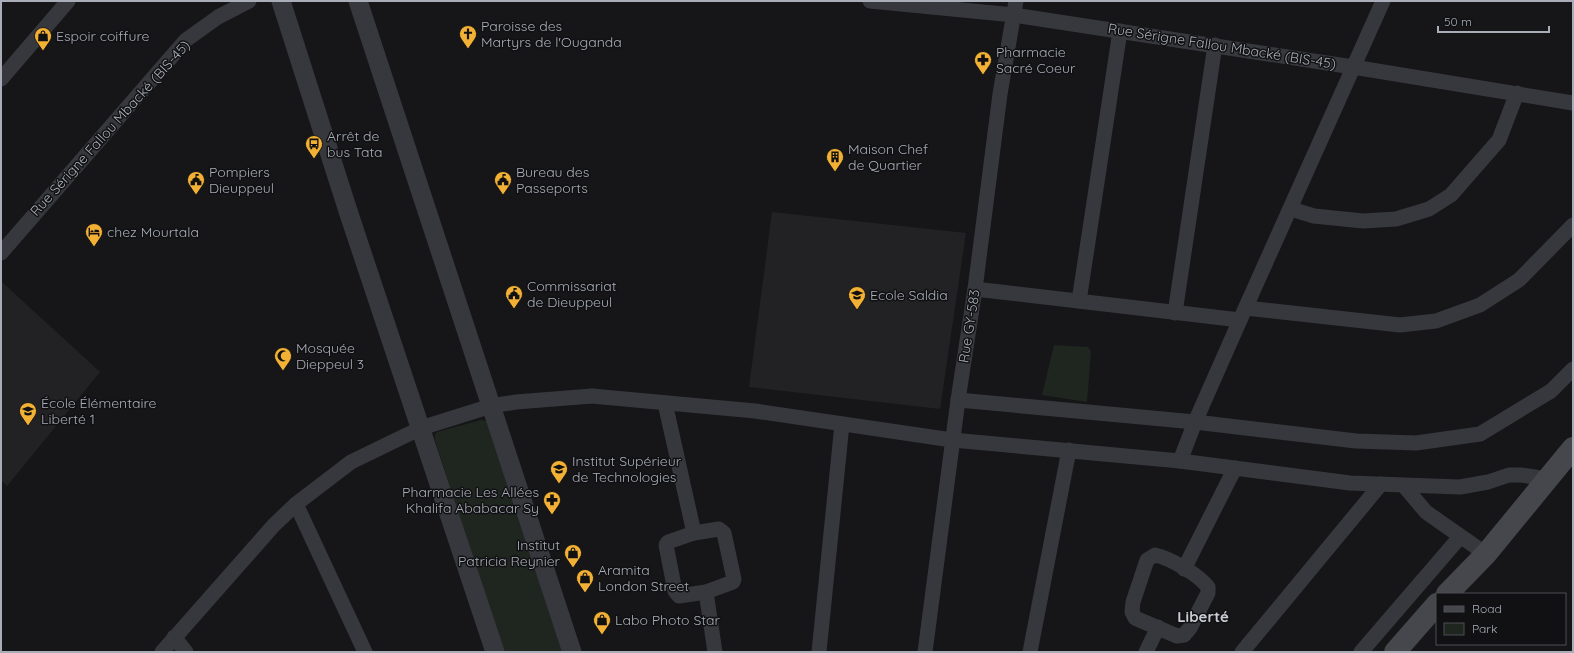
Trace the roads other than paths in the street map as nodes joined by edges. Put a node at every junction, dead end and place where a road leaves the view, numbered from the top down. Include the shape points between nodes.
1 (68, 1) edge
2 (249, 1) edge
3 (281, 1) edge
4 (358, 1) edge
5 (870, 1) edge
6 (1383, 1) edge
7 (1015, 8) edge
8 (1120, 30) junction
9 (1215, 45) junction
10 (1353, 66) junction
11 (1, 79) edge
12 (1517, 93) junction
13 (1572, 99) edge
14 (1290, 209) junction
15 (1573, 225) edge
16 (1, 253) edge
17 (976, 289) junction
18 (1078, 301) junction
19 (1175, 313) junction
20 (1243, 314) junction
21 (1573, 368) edge
22 (958, 400) junction
23 (665, 403) junction
24 (490, 406) junction
25 (1195, 422) junction
26 (842, 424) junction
27 (421, 428) junction
28 (952, 440) junction
29 (1573, 448) edge
30 (1069, 450) junction
31 (1180, 461) junction
32 (1235, 468) junction
33 (1547, 478) junction
34 (1381, 484) junction
35 (1404, 486) junction
36 (296, 504) junction
37 (694, 533) junction
38 (1460, 537) junction
39 (1486, 554) junction
40 (1184, 569) junction
41 (706, 592) junction
42 (1448, 593) edge
43 (1436, 605) edge
44 (1158, 627) junction
45 (174, 637) junction
46 (162, 652) edge
47 (186, 652) edge
48 (365, 652) edge
49 (495, 652) edge
50 (572, 652) edge
51 (715, 652) edge
52 (819, 652) edge
53 (925, 652) edge
54 (1030, 652) edge
55 (1146, 652) edge
56 (1242, 652) edge
57 (1361, 652) edge
58 (1396, 652) edge

1 - 11 street
2 - 16 street, Rue Sérigne Fallou Mbacké (BIS-45) via 218,17 186,40
3 - 27 street
4 - 24 street
5 - 7 street, Rue Sérigne Fallou Mbacké (BIS-45)
6 - 10 street
7 - 8 street, Rue Sérigne Fallou Mbacké (BIS-45)
7 - 17 street, Rue GY-583 via 1000,94
8 - 9 street, Rue Sérigne Fallou Mbacké (BIS-45)
8 - 18 street
9 - 10 street, Rue Sérigne Fallou Mbacké (BIS-45)
9 - 19 street
10 - 12 street, Rue Sérigne Fallou Mbacké (BIS-45)
10 - 14 street
12 - 13 street, Rue Sérigne Fallou Mbacké (BIS-45)
12 - 14 street via 1499,140 1451,195 1429,209 1396,219 1363,221 1314,216
14 - 20 street
15 - 20 street via 1519,280 1480,305 1436,321 1400,325
17 - 18 street
17 - 22 street, Rue GY-583
18 - 19 street
19 - 20 street
20 - 25 street
21 - 25 street via 1551,391 1480,434 1416,444 1356,441
22 - 25 street
22 - 28 street, Rue GY-583
23 - 24 street via 592,396
23 - 26 street via 755,411
23 - 37 street
24 - 27 street
24 - 50 street
25 - 31 street
26 - 28 street
26 - 52 street
27 - 36 street via 350,462
27 - 49 street
28 - 30 street
28 - 53 street, Rue GY-583
29 - 33 main road
30 - 31 street
30 - 54 street
31 - 32 street
32 - 34 street via 1350,483
32 - 40 street
33 - 35 street via 1509,475 1460,487
33 - 39 main road
34 - 35 street
34 - 56 street
35 - 38 street via 1426,512
36 - 45 street via 274,525
36 - 48 street
37 - 41 street via 722,530 734,579 731,584
37 - 41 street via 671,540 666,545 675,592 680,596
38 - 39 street
38 - 57 street
39 - 42 main road
40 - 44 street via 1204,581 1208,593 1184,635 1177,636
40 - 44 street via 1155,555 1147,560 1132,612 1135,618
41 - 51 street
43 - 58 main road
44 - 55 street
45 - 46 street
45 - 47 street

